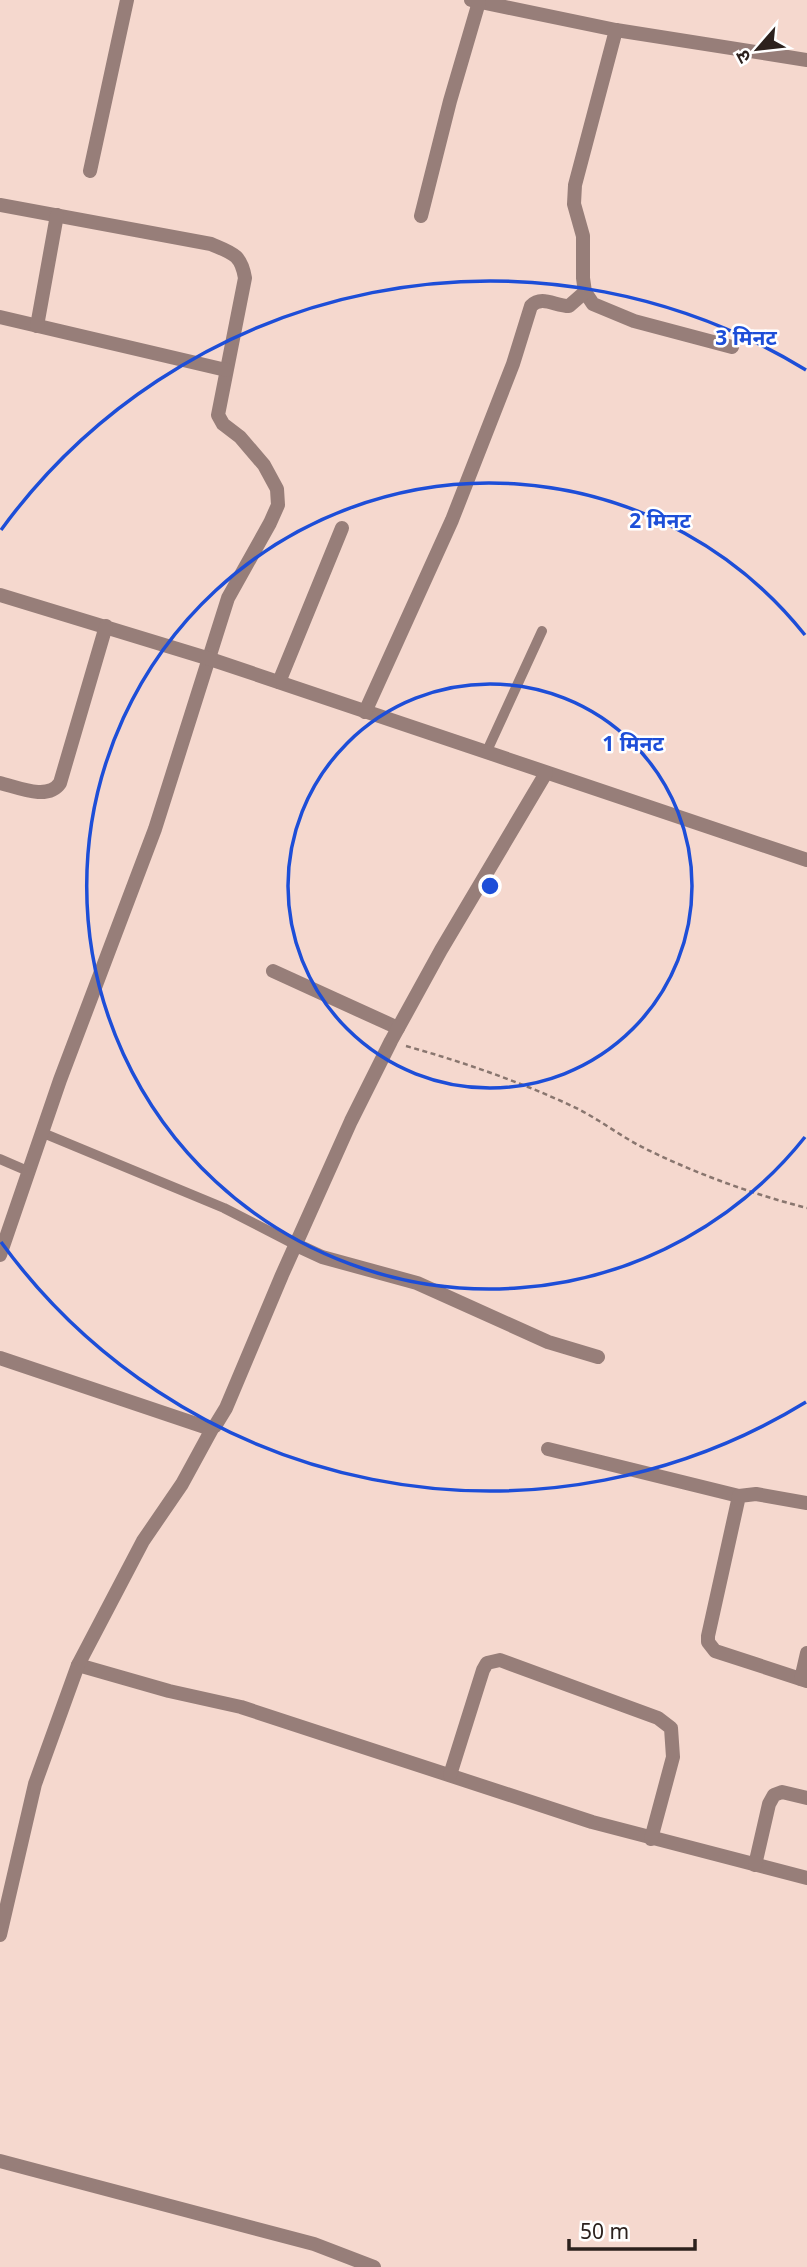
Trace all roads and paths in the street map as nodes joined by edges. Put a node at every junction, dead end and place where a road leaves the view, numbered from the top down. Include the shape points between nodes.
1 (127, 0) edge
2 (475, 1) edge
3 (616, 30) junction
4 (807, 60) edge
5 (90, 171) dead end
6 (0, 205) edge
7 (57, 215) junction
8 (421, 216) dead end
9 (586, 292) junction
10 (0, 317) edge
11 (37, 326) junction
12 (732, 347) dead end
13 (226, 370) junction
14 (342, 528) dead end
15 (0, 595) edge
16 (106, 625) junction
17 (542, 631) dead end
18 (210, 659) junction
19 (279, 682) junction
20 (365, 712) junction
21 (486, 753) junction
22 (546, 773) junction
23 (0, 783) edge
24 (807, 860) edge
25 (274, 971) dead end
26 (394, 1034) junction
27 (43, 1133) junction
28 (0, 1159) edge
29 (30, 1171) junction
30 (807, 1209) edge
31 (296, 1245) junction
32 (0, 1255) edge
33 (0, 1357) edge
34 (598, 1357) dead end
35 (212, 1429) junction
36 (548, 1449) dead end
37 (739, 1496) junction
38 (807, 1503) edge
39 (807, 1653) edge
40 (78, 1665) junction
41 (804, 1680) edge
42 (450, 1775) junction
43 (807, 1798) edge
44 (651, 1839) junction
45 (755, 1865) junction
46 (807, 1878) edge
47 (0, 1935) edge
48 (0, 2161) edge
49 (374, 2267) edge

1 - 5 street
2 - 3 street
2 - 8 street
3 - 4 street
3 - 9 street via 575,185
6 - 7 street
7 - 11 street
7 - 13 street via 211,244 241,260 245,278
9 - 12 street via 603,310
9 - 20 street via 569,306 542,300 531,306 452,520
10 - 11 street
11 - 13 street
13 - 18 street via 218,415 264,465 277,489 278,505 228,598
14 - 19 street
15 - 16 street
16 - 18 street
16 - 23 street via 57,788 47,792
17 - 21 lane
18 - 19 street
18 - 27 street via 155,829
19 - 20 street
20 - 21 street
21 - 22 street
22 - 24 street
22 - 26 street
25 - 26 street
26 - 30 path via 574,1107 645,1149 698,1172
26 - 31 street
27 - 29 street
27 - 31 lane via 224,1209
28 - 29 lane
29 - 32 street
31 - 34 street via 322,1257 417,1283 548,1342
31 - 35 street via 226,1408
33 - 35 street
35 - 40 street via 143,1541
36 - 37 street
37 - 38 street via 756,1494
37 - 41 street via 708,1642 719,1653
39 - 41 street
40 - 42 street via 241,1707
40 - 47 street via 35,1784
42 - 44 street
42 - 44 street via 483,1670 487,1663 500,1660 658,1718 671,1728 673,1757
43 - 45 street via 782,1792 774,1795
44 - 45 street
45 - 46 street
48 - 49 street via 314,2244

